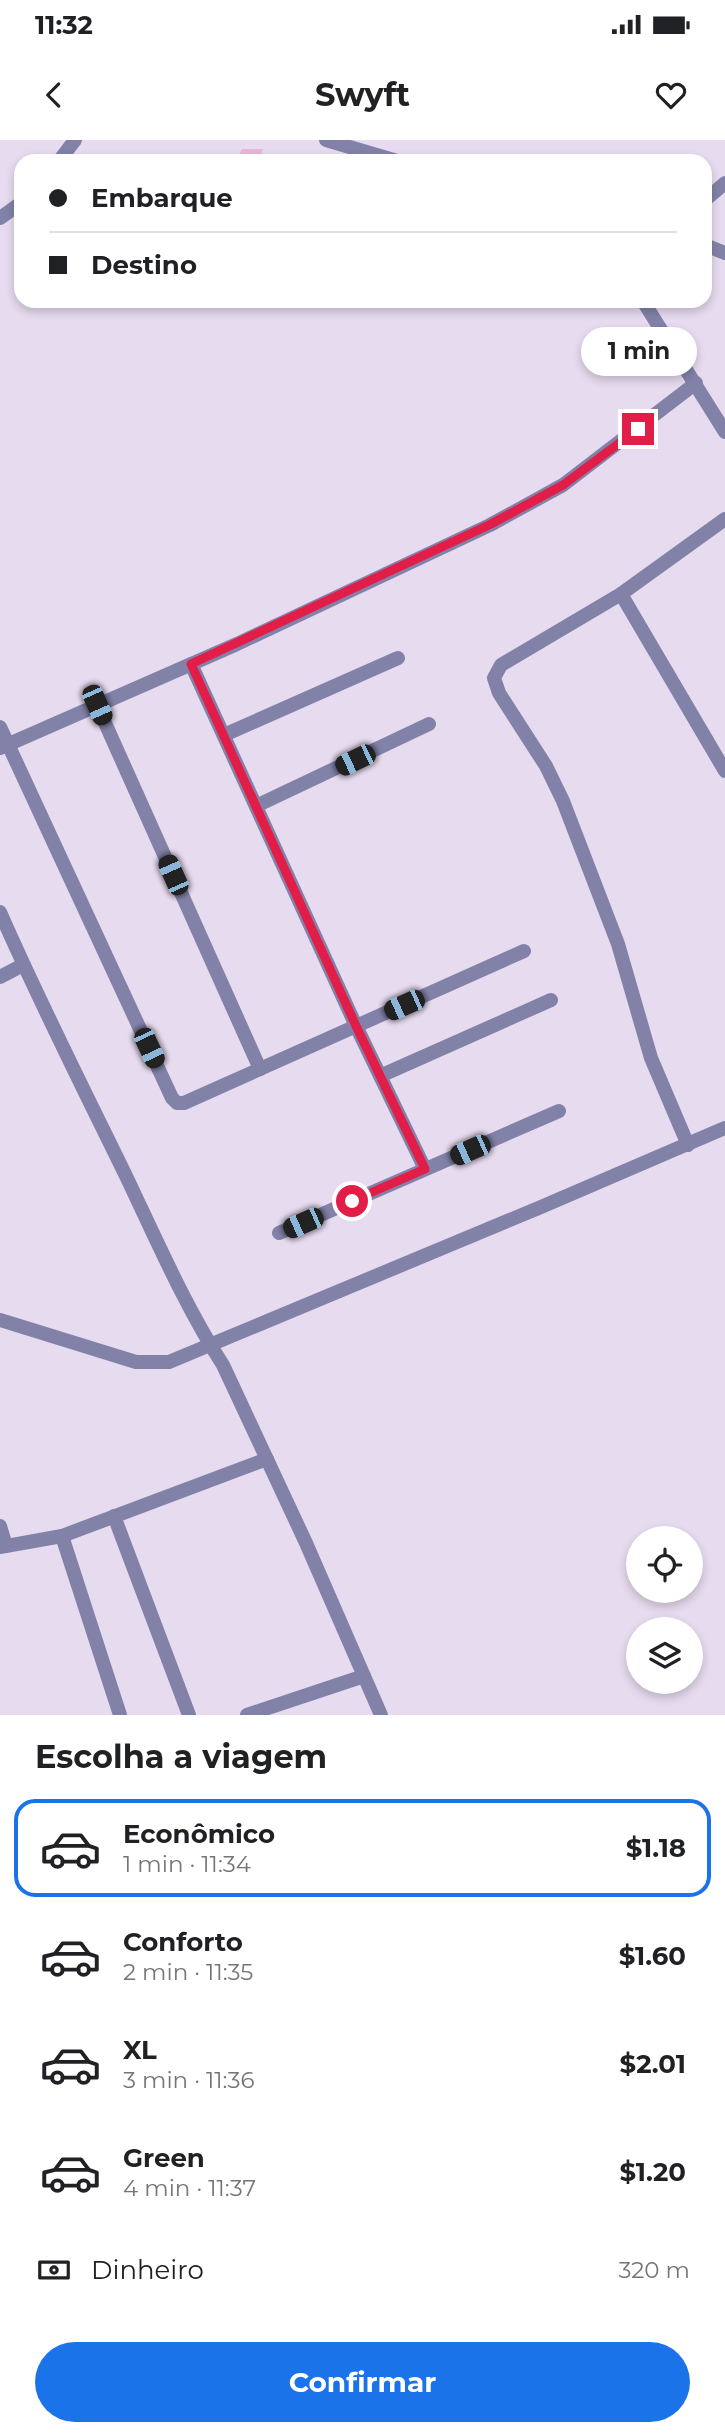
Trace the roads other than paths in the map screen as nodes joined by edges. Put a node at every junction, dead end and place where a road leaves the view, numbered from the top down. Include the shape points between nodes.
1 (75, 140) edge
2 (326, 140) edge
3 (64, 154) edge
4 (373, 154) edge
5 (648, 308) edge
6 (696, 383) junction
7 (725, 432) edge
8 (725, 519) edge
9 (621, 594) junction
10 (398, 658) dead end
11 (191, 664) junction
12 (97, 705) junction
13 (429, 724) dead end
14 (0, 727) edge
15 (224, 735) junction
16 (4, 746) edge
17 (725, 771) edge
18 (256, 806) junction
19 (0, 912) edge
20 (524, 950) dead end
21 (23, 965) junction
22 (0, 977) edge
23 (551, 1000) dead end
24 (356, 1026) junction
25 (260, 1069) junction
26 (380, 1076) junction
27 (559, 1111) dead end
28 (725, 1128) edge
29 (688, 1144) junction
30 (425, 1169) junction
31 (279, 1233) dead end
32 (0, 1320) edge
33 (211, 1346) junction
34 (267, 1459) junction
35 (114, 1516) junction
36 (0, 1526) edge
37 (62, 1536) junction
38 (3, 1547) edge
39 (364, 1676) junction
40 (120, 1715) edge
41 (189, 1715) edge
42 (247, 1715) edge
43 (381, 1715) edge

1 - 3 street
2 - 4 street
5 - 6 street
6 - 7 street
6 - 11 street via 563,485 491,524
8 - 9 street
9 - 17 street
9 - 29 street via 501,665 494,678 546,766 572,824 618,944 652,1058
10 - 15 street
11 - 12 street
11 - 15 street
12 - 16 street
12 - 25 street
13 - 18 street
14 - 16 street
15 - 18 street
16 - 25 street via 172,1098 184,1103
18 - 24 street
19 - 21 street
20 - 24 street
21 - 22 street
21 - 33 street
23 - 26 street
24 - 25 street
24 - 26 street
26 - 30 street
27 - 30 street
28 - 29 street
29 - 33 street
30 - 31 street
32 - 33 street via 136,1362 169,1362
33 - 34 street
34 - 35 street
34 - 39 street
35 - 37 street
35 - 41 street
36 - 38 street
37 - 38 street
37 - 40 street
39 - 42 street
39 - 43 street

